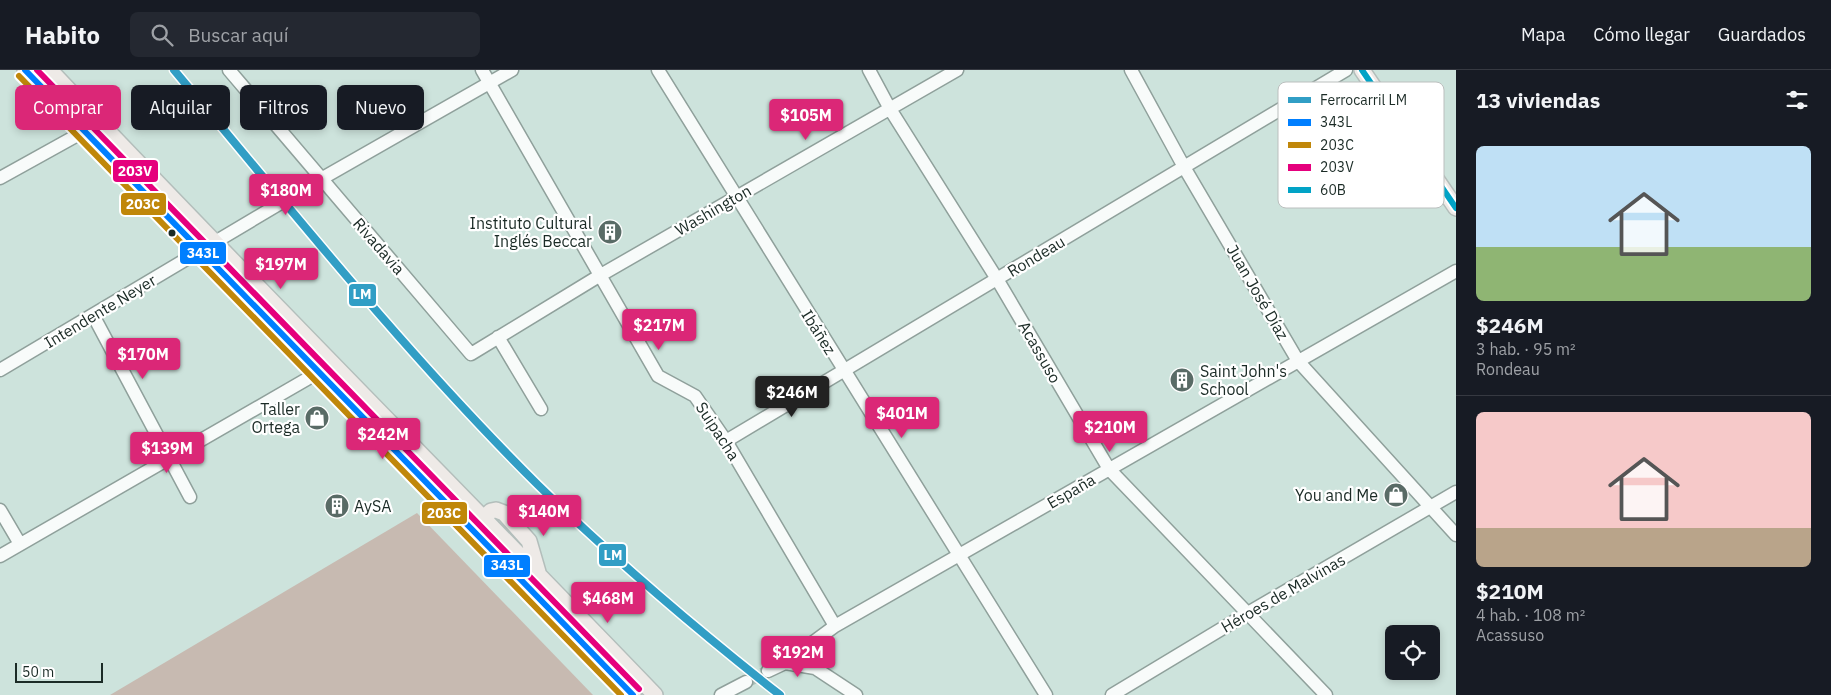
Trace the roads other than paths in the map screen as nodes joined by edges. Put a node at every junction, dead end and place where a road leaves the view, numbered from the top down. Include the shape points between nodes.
1 (25, 70) edge
2 (50, 70) edge
3 (229, 70) edge
4 (482, 70) edge
5 (512, 70) edge
6 (658, 70) edge
7 (869, 70) edge
8 (957, 70) edge
9 (1131, 70) edge
10 (1346, 70) edge
11 (1362, 70) edge
12 (1326, 82) edge
13 (1370, 82) edge
14 (490, 83) junction
15 (64, 85) edge
16 (890, 109) junction
17 (1278, 111) edge
18 (85, 130) edge
19 (107, 130) edge
20 (83, 132) junction
21 (1184, 167) junction
22 (0, 178) edge
23 (321, 179) junction
24 (1444, 190) edge
25 (735, 197) junction
26 (1456, 208) edge
27 (214, 242) junction
28 (200, 250) junction
29 (1456, 270) edge
30 (599, 276) junction
31 (997, 279) junction
32 (93, 315) junction
33 (498, 337) junction
34 (471, 354) joint
35 (328, 357) junction
36 (1298, 361) junction
37 (316, 369) junction
38 (0, 370) edge
39 (844, 371) junction
40 (541, 409) dead end
41 (726, 441) junction
42 (169, 457) junction
43 (1109, 469) junction
44 (1456, 492) edge
45 (190, 497) dead end
46 (1430, 508) junction
47 (0, 510) edge
48 (484, 517) junction
49 (471, 529) junction
50 (1456, 535) edge
51 (20, 544) junction
52 (0, 556) edge
53 (959, 556) junction
54 (1248, 612) junction
55 (835, 626) junction
56 (814, 643) junction
57 (785, 663) junction
58 (815, 668) junction
59 (768, 670) tunnel mouth
60 (746, 682) tunnel mouth
61 (633, 695) edge
62 (655, 695) edge
63 (721, 695) edge
64 (856, 695) edge
65 (1046, 695) edge
66 (1112, 695) edge
67 (1326, 695) edge

1 - 20 main road
2 - 15 main road
3 - 23 street, Rivadavia
4 - 14 street, Suipacha
5 - 14 street, Intendente Neyer
6 - 25 street, Ibáñez
7 - 16 street, Acassuso
8 - 16 street, Washington
9 - 21 street, Juan José Díaz
10 - 12 street, Rondeau
11 - 13 main road
14 - 23 street, Intendente Neyer
14 - 30 street, Suipacha
16 - 25 street, Washington
16 - 31 street, Acassuso
17 - 21 street, Rondeau
18 - 20 street
19 - 27 main road
20 - 22 street
20 - 28 main road
21 - 31 street, Rondeau
21 - 36 street, Juan José Díaz
23 - 27 street, Intendente Neyer
23 - 34 street, Rivadavia
24 - 26 main road
25 - 30 street, Washington
25 - 39 street, Ibáñez
27 - 28 street, Intendente Neyer
27 - 35 main road
28 - 32 street, Intendente Neyer
28 - 37 main road
29 - 36 street, España
30 - 33 street, Washington
30 - 41 street, Suipacha via 658,376 695,396
31 - 39 street, Rondeau
31 - 43 street, Acassuso
32 - 38 street, Intendente Neyer
32 - 42 street
33 - 34 street, Washington
33 - 40 street
35 - 37 street
35 - 48 main road
36 - 43 street, España
36 - 46 street, Juan José Díaz
37 - 42 street via 307,379
37 - 49 main road
39 - 41 street, Rondeau
39 - 53 street, Ibáñez
41 - 55 street, Suipacha
42 - 45 street
42 - 51 street
43 - 53 street, España
43 - 54 street, Acassuso
44 - 46 street, Héroes de Malvinas
46 - 50 street, Juan José Díaz
46 - 54 street, Héroes de Malvinas
47 - 51 street
48 - 49 main road
48 - 62 main road via 491,511 504,513 529,541 538,574
49 - 61 main road
51 - 52 street
53 - 55 street, España
53 - 65 street, Ibáñez
54 - 66 street, Héroes de Malvinas
54 - 67 street, Acassuso
55 - 56 street, España
56 - 57 street, España
56 - 58 street via 811,653
57 - 58 street
57 - 59 street, España
58 - 64 street
60 - 63 street

